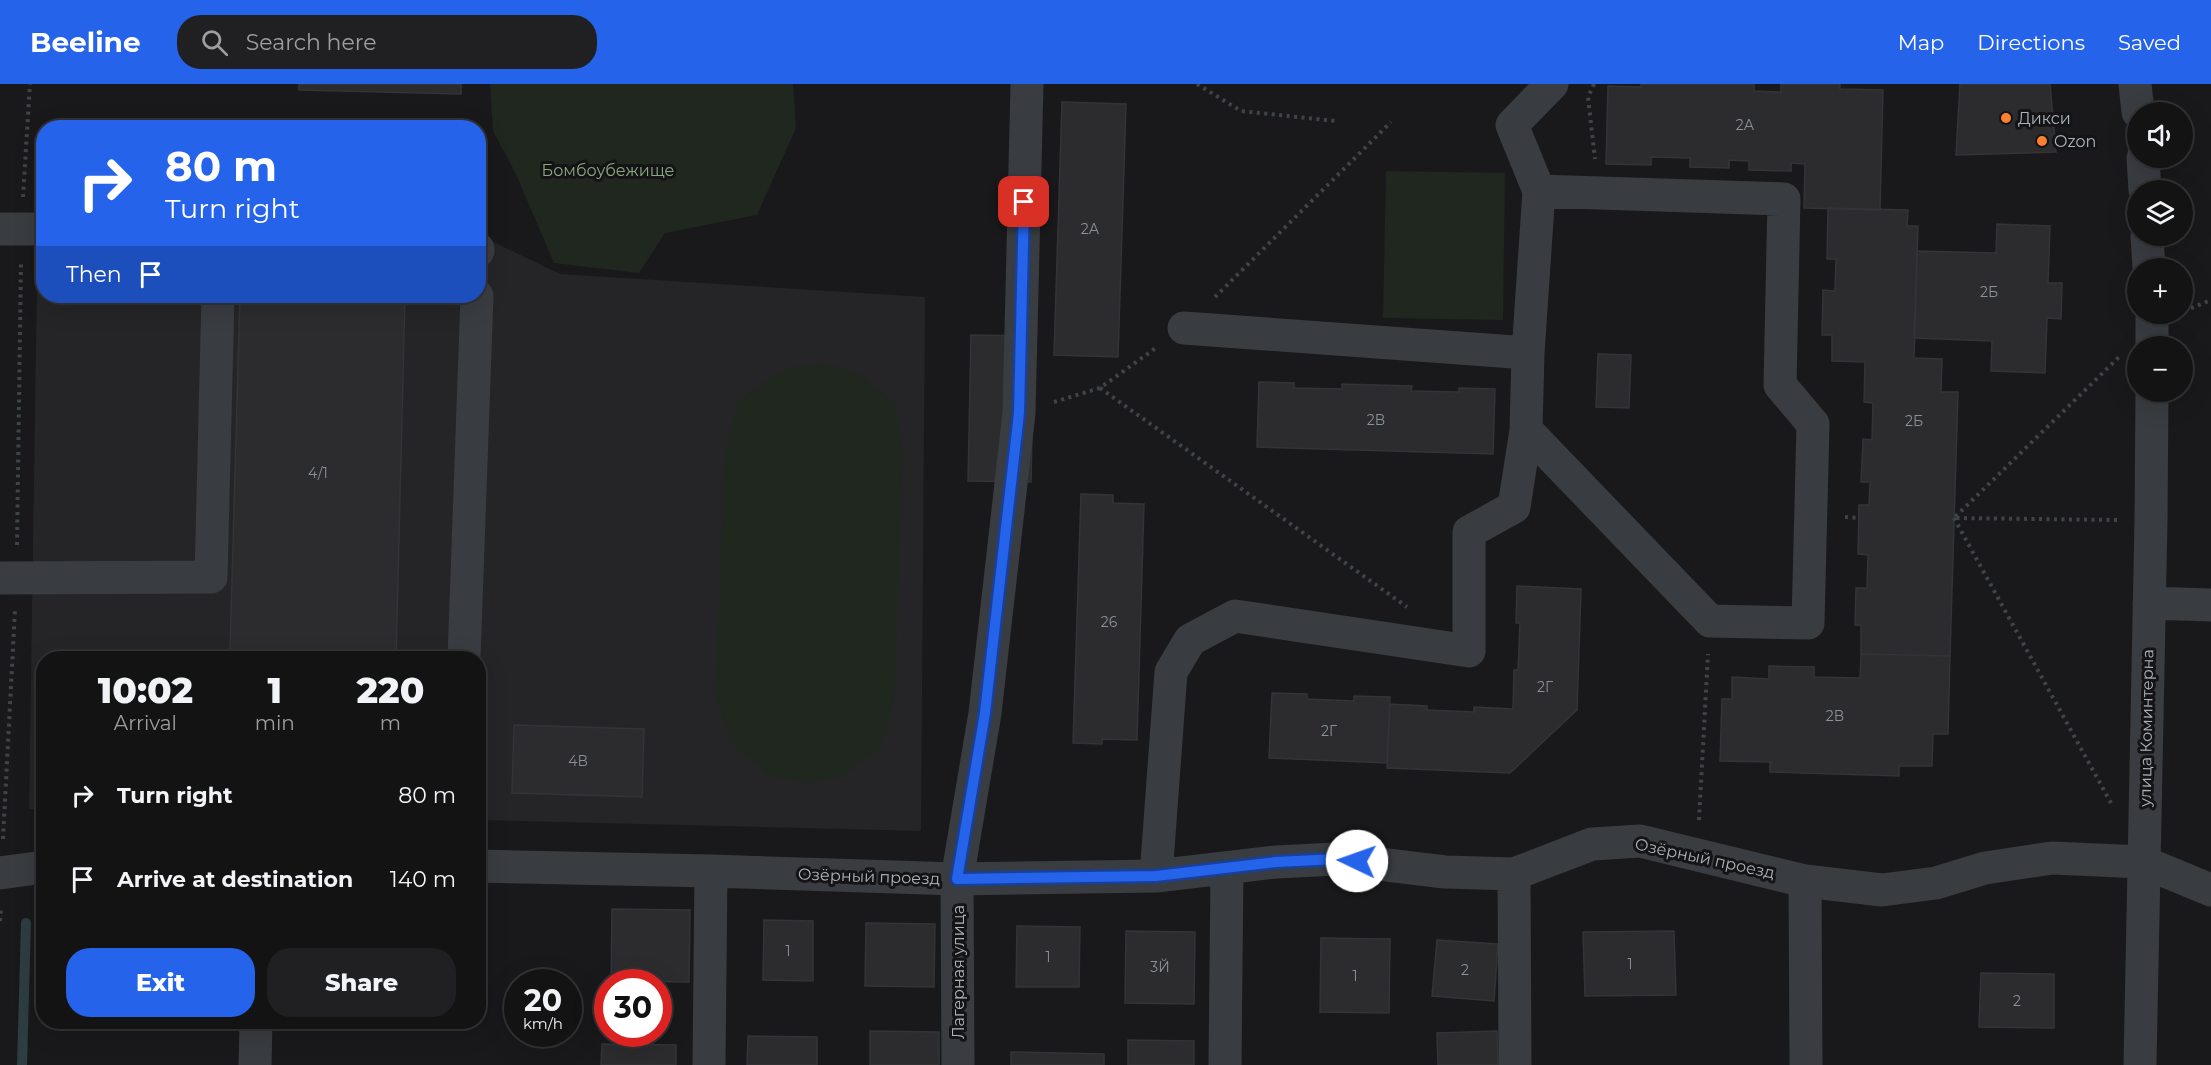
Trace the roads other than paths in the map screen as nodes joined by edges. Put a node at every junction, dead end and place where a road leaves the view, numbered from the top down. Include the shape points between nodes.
1 (1027, 84) edge
2 (1552, 84) edge
3 (2134, 84) edge
4 (2137, 102) edge
5 (1539, 191) junction
6 (218, 303) edge
7 (477, 303) edge
8 (1184, 328) road end
9 (1528, 353) junction
10 (2152, 402) edge
11 (1526, 430) junction
12 (8, 578) edge
13 (2149, 603) junction
14 (2211, 605) edge
15 (464, 651) edge
16 (2144, 862) junction
17 (486, 867) edge
18 (36, 868) edge
19 (1227, 868) junction
20 (711, 871) junction
21 (1, 873) edge
22 (1514, 874) junction
23 (1156, 876) junction
24 (957, 879) junction
25 (1805, 881) junction
26 (2211, 890) edge
27 (256, 1029) edge
28 (255, 1065) edge
29 (709, 1065) edge
30 (958, 1065) edge
31 (1225, 1065) edge
32 (1515, 1065) edge
33 (1806, 1065) edge
34 (2140, 1065) edge

1 - 24 street, Лагерная улица via 1019,413 985,713
2 - 5 street via 1512,125
3 - 4 street
5 - 9 street
5 - 11 street via 1784,199 1780,385 1813,424 1808,623 1710,621
6 - 12 street via 211,577
7 - 15 street
8 - 9 street
9 - 11 street
10 - 13 street, улица Коминтерна
11 - 23 street via 1514,507 1469,532 1469,651 1235,616 1190,640 1171,672
13 - 14 street
13 - 16 street, улица Коминтерна
16 - 25 street, Озёрный проезд via 2052,858 1985,868 1936,884 1882,890
16 - 26 street
16 - 34 street, улица Коминтерна
17 - 20 street, Озёрный проезд
18 - 21 street
19 - 22 street, Озёрный проезд via 1337,859 1445,872
19 - 23 street, Озёрный проезд
19 - 31 street
20 - 24 street, Озёрный проезд
20 - 29 street
22 - 25 street, Озёрный проезд via 1592,844 1640,841
22 - 32 street
23 - 24 street, Озёрный проезд
24 - 30 street, Лагерная улица
25 - 33 street
27 - 28 street

